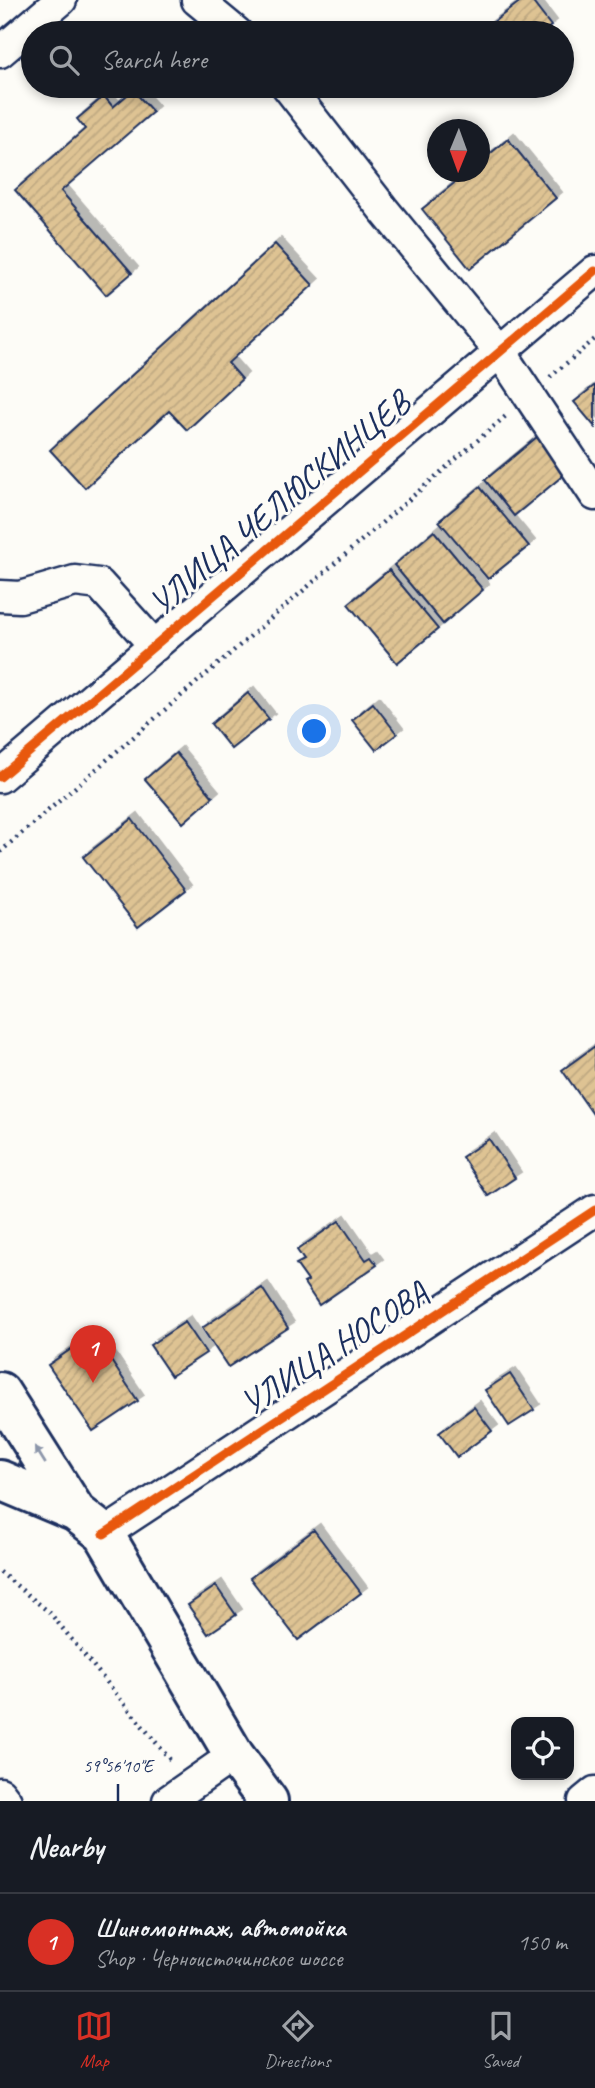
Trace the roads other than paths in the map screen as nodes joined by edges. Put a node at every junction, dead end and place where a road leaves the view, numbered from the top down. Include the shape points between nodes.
1 (61, 0) edge
2 (197, 0) edge
3 (36, 21) edge
4 (222, 21) edge
5 (21, 34) edge
6 (0, 52) edge
7 (296, 98) edge
8 (595, 271) edge
9 (500, 352) junction
10 (595, 495) edge
11 (0, 596) edge
12 (155, 646) junction
13 (0, 777) edge
14 (595, 1210) edge
15 (0, 1392) edge
16 (0, 1480) edge
17 (90, 1523) junction
18 (234, 1755) junction
19 (179, 1792) edge
20 (595, 1792) edge
21 (0, 1793) edge
22 (6, 1801) edge
23 (268, 1801) edge
24 (584, 1801) edge

1 - 3 street
2 - 4 street
5 - 6 street
7 - 9 street
8 - 9 street, УЛИЦА ЧЕЛЮСКИНЦЕВ
9 - 10 street
9 - 12 street, УЛИЦА ЧЕЛЮСКИНЦЕВ
11 - 12 street via 20,597 75,581 99,584
12 - 13 street, УЛИЦА ЧЕЛЮСКИНЦЕВ
14 - 17 street, УЛИЦА НОСОВА
17 -> 15 main road
16 - 17 main road
17 - 18 main road
18 - 19 street
18 - 23 main road
20 - 24 street
21 - 22 street

